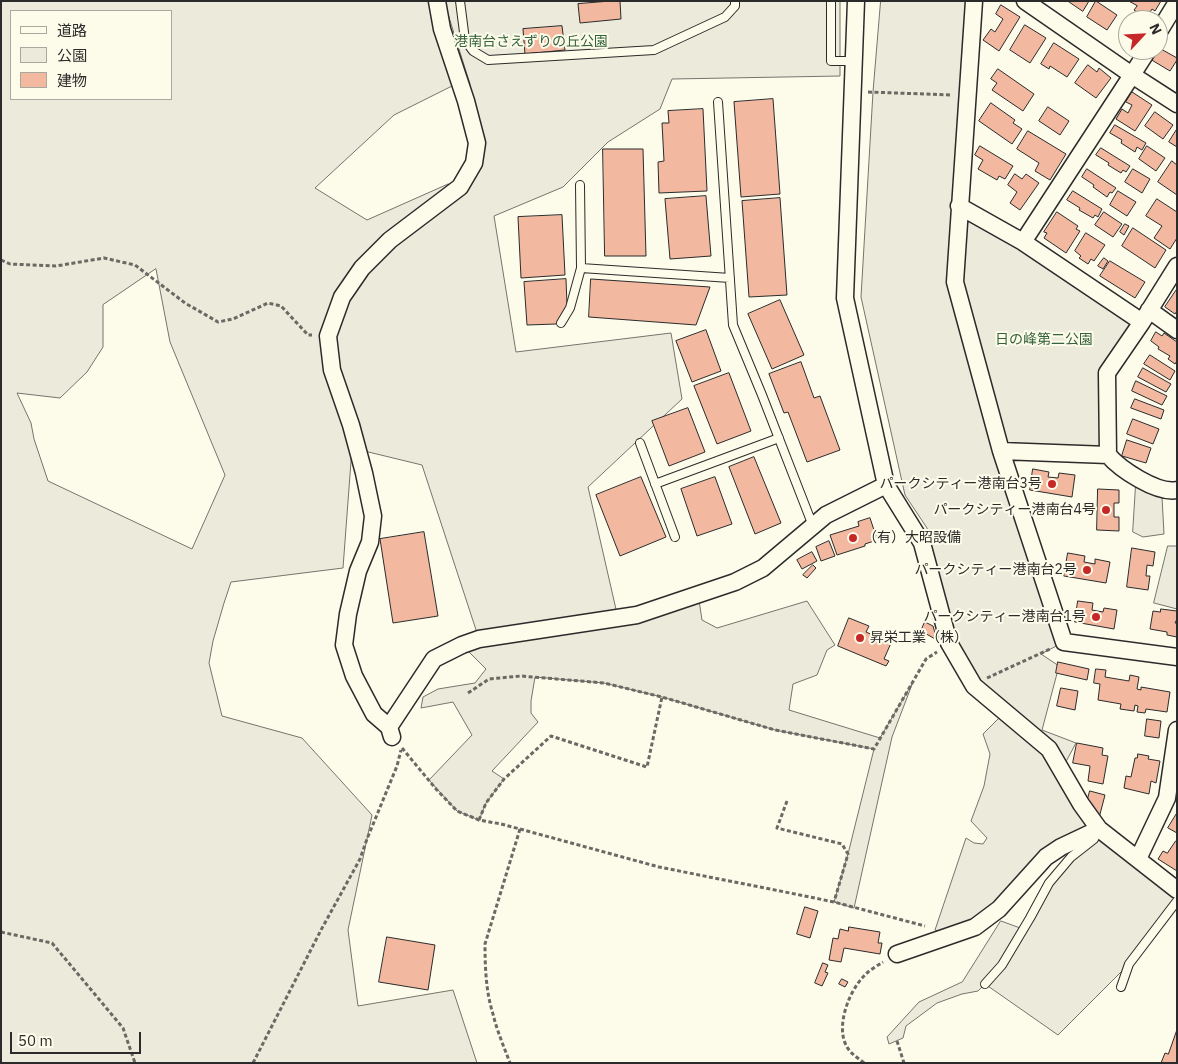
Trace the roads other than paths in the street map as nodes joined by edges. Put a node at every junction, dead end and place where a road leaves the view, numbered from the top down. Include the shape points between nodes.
1 (437, 1) edge
2 (460, 1) edge
3 (735, 1) edge
4 (831, 1) edge
5 (856, 1) edge
6 (974, 1) edge
7 (1024, 1) edge
8 (1177, 2) edge
9 (1168, 17) edge
10 (1142, 60) edge
11 (854, 61) junction
12 (1132, 75) junction
13 (718, 102) dead end
14 (1177, 104) edge
15 (580, 186) dead end
16 (959, 206) junction
17 (1023, 242) junction
18 (1177, 266) edge
19 (581, 268) junction
20 (730, 278) junction
21 (1146, 316) junction
22 (561, 323) dead end
23 (1177, 330) edge
24 (779, 438) junction
25 (640, 443) dead end
26 (1001, 451) junction
27 (1108, 454) junction
28 (655, 484) junction
29 (886, 485) junction
30 (1177, 490) edge
31 (813, 526) junction
32 (675, 537) dead end
33 (1177, 657) edge
34 (1177, 730) edge
35 (1099, 829) junction
36 (1138, 859) junction
37 (1177, 890) edge
38 (1177, 901) edge
39 (897, 954) road end
40 (985, 984) dead end
41 (1121, 988) dead end

1 - 31 street via 441,26 477,143 474,163 460,187 390,240 362,268 342,297 328,336 332,370 351,425 373,516 370,542 358,572 348,614 344,646 354,676 374,714 391,732 434,659 462,645 479,639 637,615 735,582 762,568
2 - 3 lane via 465,40 472,51 488,60 654,50 725,17 735,6
4 - 11 lane via 831,61
5 - 11 street
6 - 16 street
7 - 12 street
8 - 9 street
10 - 12 street
11 - 29 street via 845,298
12 - 14 street
12 - 17 street
13 - 20 lane
15 - 19 lane
16 - 17 street
16 - 26 street via 955,282
17 - 21 street
18 - 21 street
19 - 20 lane
19 - 22 lane via 570,308
20 - 24 lane via 732,325
21 - 23 street
21 - 27 street via 1107,373
24 - 28 lane
24 - 31 lane
25 - 28 lane
26 - 27 street
26 - 33 street via 1064,642
27 - 30 street via 1115,463 1144,483
28 - 32 lane
29 - 31 street via 826,515
29 - 35 street via 922,543 949,643 974,686 1048,750
34 - 36 street via 1167,798
35 - 36 street
35 - 39 street via 1046,857 999,909 973,928
35 - 40 lane via 1094,839 1071,857 1049,882 1002,965
36 - 37 street
38 - 41 lane via 1129,964

